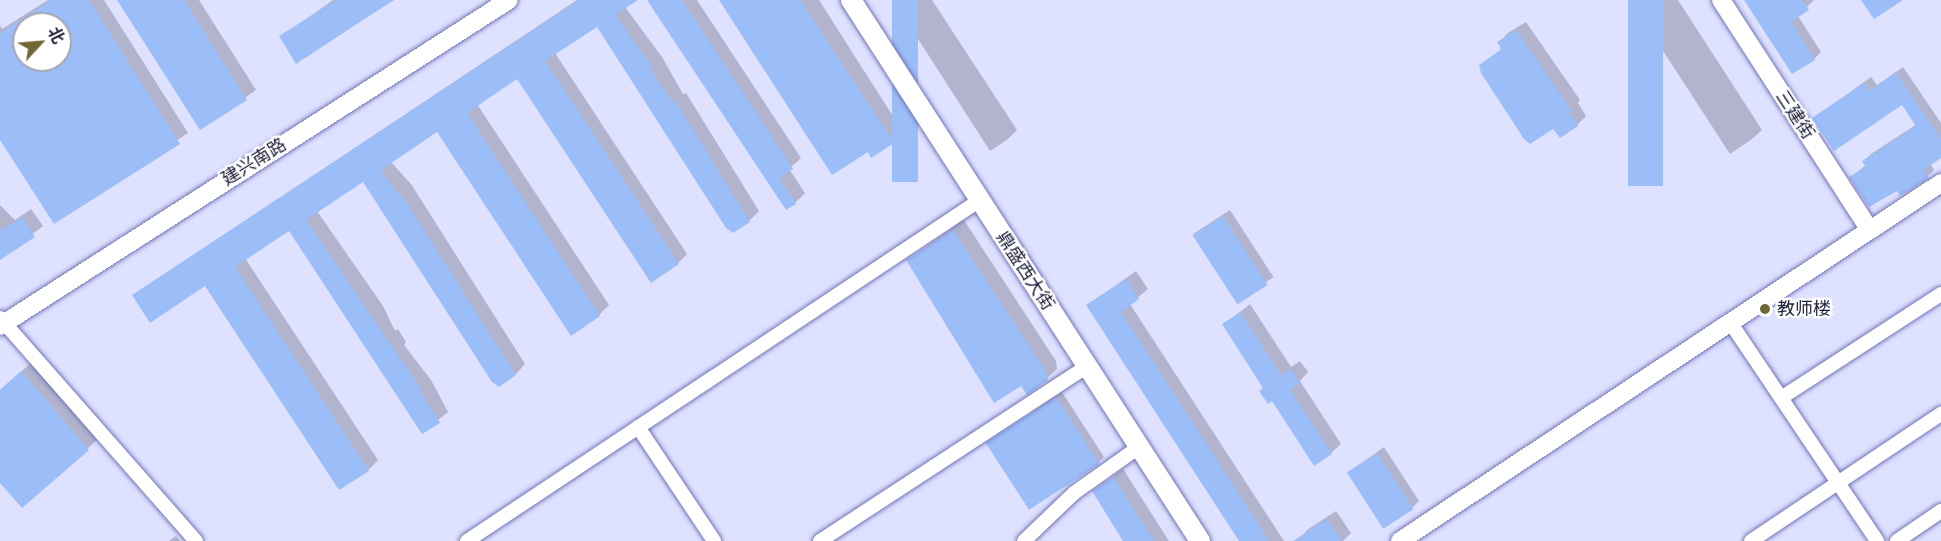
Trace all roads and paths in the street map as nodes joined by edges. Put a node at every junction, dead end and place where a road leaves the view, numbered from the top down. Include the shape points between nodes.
1 (509, 0) edge
2 (851, 0) edge
3 (1720, 0) edge
4 (1941, 183) edge
5 (980, 201) junction
6 (1870, 230) junction
7 (1941, 294) edge
8 (2, 322) edge
9 (1730, 322) junction
10 (1087, 366) junction
11 (1781, 398) junction
12 (1941, 414) edge
13 (638, 428) junction
14 (1139, 447) junction
15 (1838, 483) junction
16 (1941, 511) edge
17 (196, 541) edge
18 (467, 541) edge
19 (714, 541) edge
20 (820, 541) edge
21 (1024, 541) edge
22 (1200, 541) edge
23 (1400, 541) edge
24 (1751, 541) edge
25 (1877, 541) edge
26 (1897, 541) edge

1 - 8 street, 建兴南路
2 - 5 main road, 鼎盛西大街
3 - 6 street, 三建街
4 - 6 street
5 - 10 main road, 鼎盛西大街
5 - 13 street
6 - 9 street
7 - 11 street
8 - 17 street
9 - 11 street
9 - 23 street
10 - 14 main road, 鼎盛西大街
10 - 20 street
11 - 15 street
12 - 15 street
13 - 18 street
13 - 19 street
14 - 21 street via 1074,493
14 - 22 main road, 鼎盛西大街
15 - 24 street
15 - 25 street
16 - 26 street

